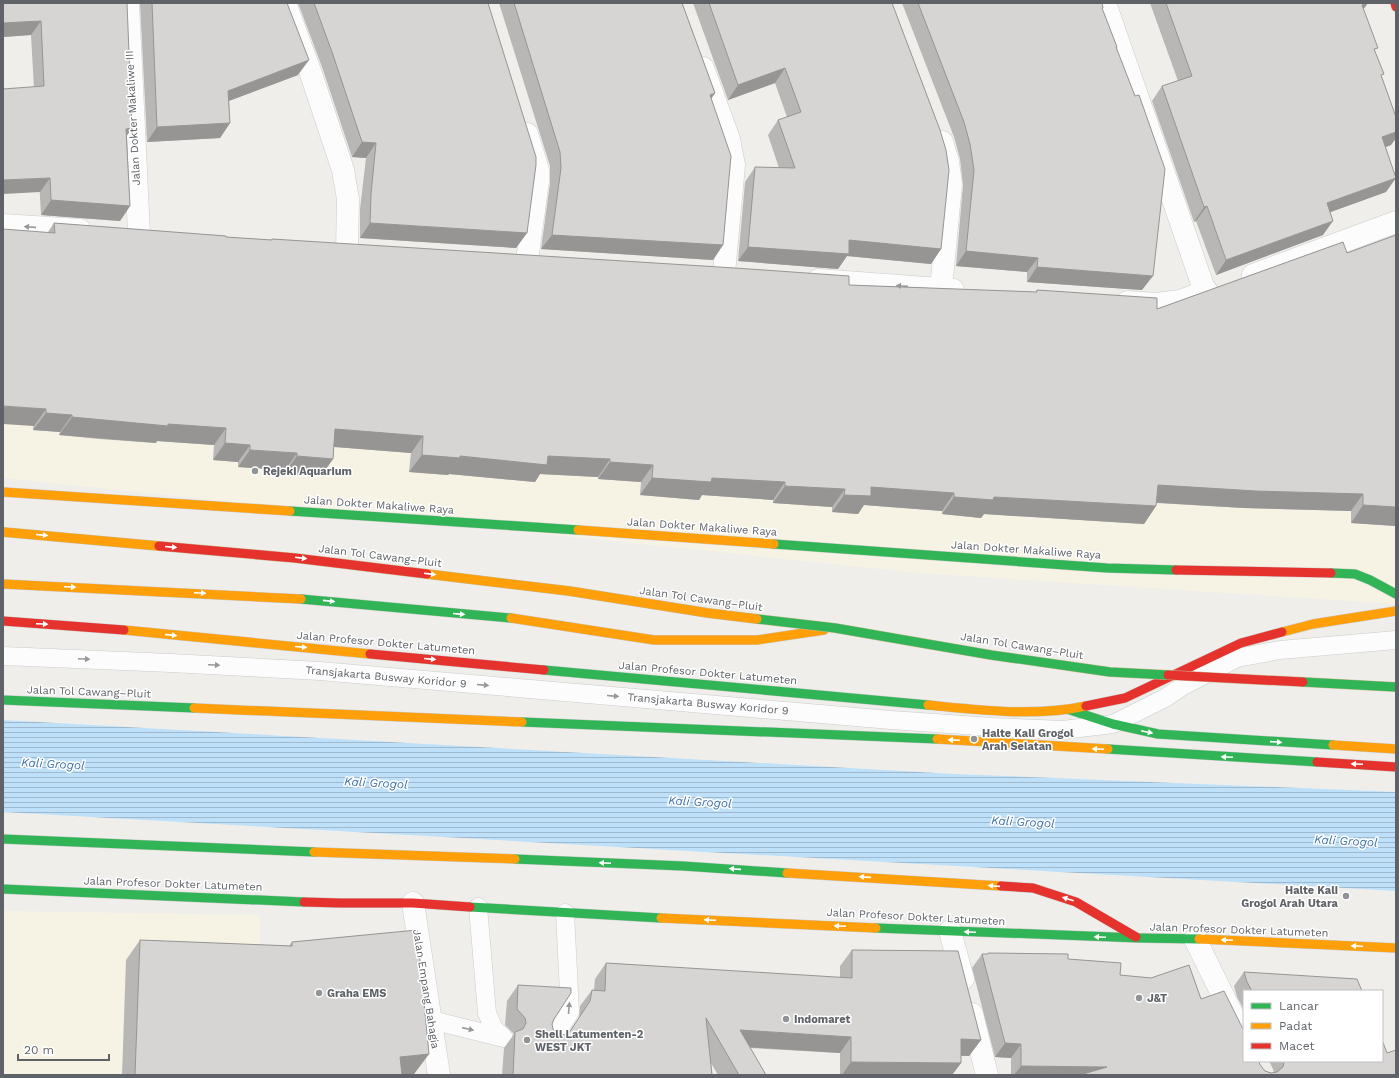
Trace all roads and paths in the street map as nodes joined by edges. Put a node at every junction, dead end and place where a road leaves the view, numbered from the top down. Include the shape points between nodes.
1 (128, 3) edge
2 (285, 3) edge
3 (1105, 3) edge
4 (1395, 3) edge
5 (1396, 7) edge
6 (696, 46) edge
7 (521, 117) edge
8 (936, 127) edge
9 (1396, 222) edge
10 (3, 225) edge
11 (139, 234) junction
12 (162, 236) edge
13 (370, 251) edge
14 (527, 261) edge
15 (747, 275) edge
16 (802, 279) edge
17 (941, 289) junction
18 (972, 291) edge
19 (1205, 292) junction
20 (1111, 301) edge
21 (3, 492) edge
22 (3, 532) edge
23 (3, 584) edge
24 (1396, 594) edge
25 (1396, 611) edge
26 (3, 621) edge
27 (835, 628) junction
28 (1396, 640) edge
29 (3, 656) edge
30 (1396, 687) edge
31 (3, 700) edge
32 (1069, 710) junction
33 (1113, 724) junction
34 (1396, 749) edge
35 (1396, 766) edge
36 (3, 839) edge
37 (3, 889) edge
38 (413, 903) junction
39 (478, 907) junction
40 (565, 912) junction
41 (950, 931) junction
42 (1139, 938) junction
43 (1195, 939) junction
44 (1396, 948) edge
45 (431, 1020) junction
46 (1243, 1036) edge
47 (551, 1041) edge
48 (439, 1075) edge
49 (988, 1075) edge

1 - 11 street, Jalan Dokter Makaliwe III
2 - 13 street via 344,170 348,199 339,249
3 - 19 street
4 - 5 main road
6 - 15 street via 729,139 734,165 716,272
7 - 14 street via 538,170
8 - 17 street via 948,162 951,184
9 - 19 street
11 -> 10 street
11 - 12 street
17 -> 16 street
17 - 18 street
19 - 20 street via 1180,301 1157,304
21 - 24 main road, Jalan Dokter Makaliwe Raya via 1107,568 1355,574
22 -> 27 main road, Jalan Tol Cawang–Pluit, bridge via 295,558 562,590 708,613
23 -> 27 main road, bridge via 292,598 505,617 654,640 757,640
25 - 32 main road, Jalan Profesor Dokter Latumeten via 1313,624 1240,643 1125,698
26 -> 32 main road, Jalan Profesor Dokter Latumeten via 1003,712
27 - 30 main road, Jalan Tol Cawang–Pluit, bridge via 991,655 1110,672
28 - 33 lane, Transjakarta Busway Koridor 9 via 1280,650 1237,658
29 -> 33 lane, Transjakarta Busway Koridor 9 via 320,671 993,727 1063,730
35 -> 31 main road, Jalan Tol Cawang–Pluit via 938,739
32 - 33 main road
33 -> 34 main road via 1158,734
42 -> 36 main road via 1076,902 1033,888 683,866
37 - 38 main road, Jalan Profesor Dokter Latumeten
38 - 39 main road, Jalan Profesor Dokter Latumeten
38 - 45 street, Jalan Empang Bahagia
39 - 40 main road, Jalan Profesor Dokter Latumeten
45 -> 39 lane via 504,1038 494,1029 487,1013
41 -> 40 main road, Jalan Profesor Dokter Latumeten
47 -> 40 lane via 570,1012
42 -> 41 main road, Jalan Profesor Dokter Latumeten
41 - 49 street
42 - 43 main road, Jalan Profesor Dokter Latumeten
44 -> 43 main road, Jalan Profesor Dokter Latumeten
43 - 46 street
45 - 48 street, Jalan Empang Bahagia

